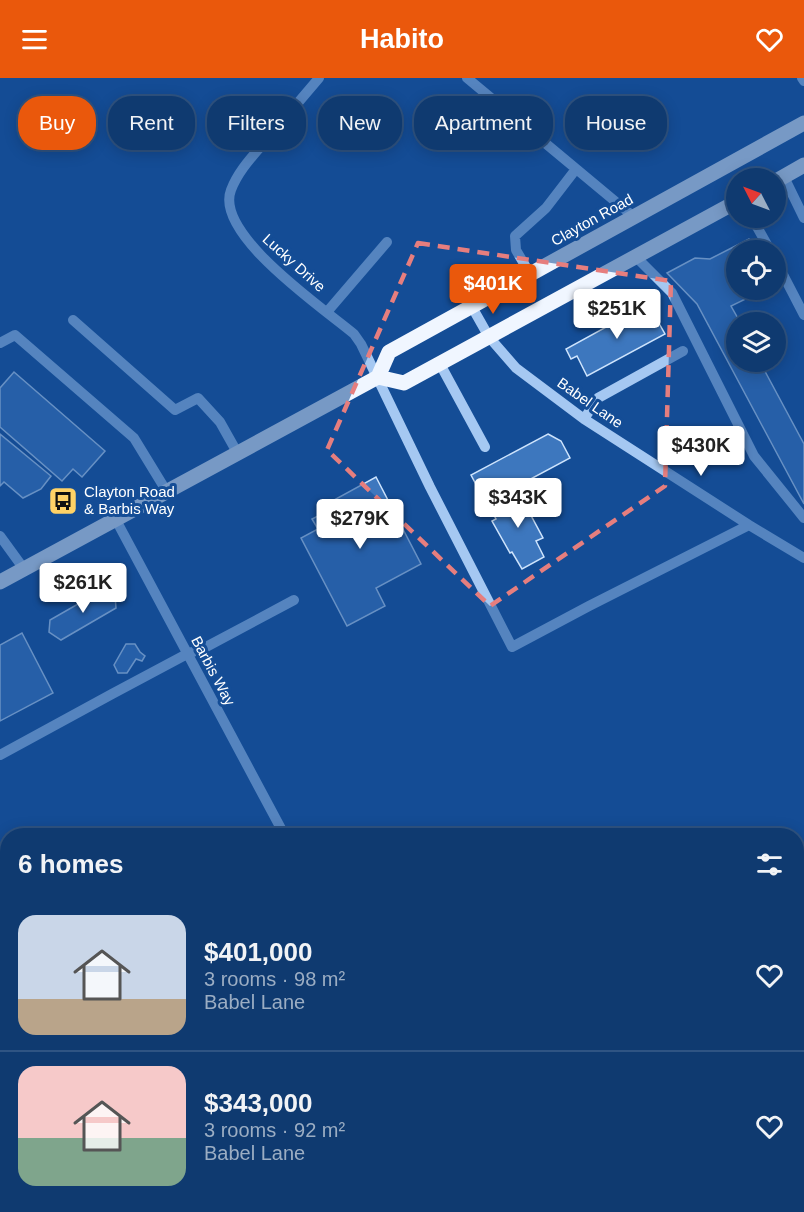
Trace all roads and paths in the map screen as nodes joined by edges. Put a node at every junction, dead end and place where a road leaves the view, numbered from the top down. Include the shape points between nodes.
1 (319, 78) edge
2 (467, 78) edge
3 (804, 123) edge
4 (804, 165) edge
5 (576, 169) junction
6 (786, 176) edge
7 (786, 189) edge
8 (726, 208) edge
9 (634, 217) junction
10 (804, 218) edge
11 (387, 242) dead end
12 (636, 257) junction
13 (530, 274) junction
14 (786, 280) edge
15 (472, 307) junction
16 (327, 312) junction
17 (804, 315) edge
18 (73, 320) dead end
19 (489, 337) junction
20 (0, 343) edge
21 (683, 351) dead end
22 (440, 364) junction
23 (378, 377) junction
24 (584, 419) junction
25 (484, 447) dead end
26 (238, 454) junction
27 (166, 492) junction
28 (804, 518) edge
29 (116, 520) junction
30 (749, 525) junction
31 (0, 536) edge
32 (801, 553) edge
33 (24, 569) junction
34 (0, 582) edge
35 (294, 600) dead end
36 (187, 654) junction
37 (0, 755) edge
38 (281, 828) edge

1 - 16 street, Lucky Drive via 242,168 230,192 231,213 253,248
2 - 5 street
3 - 9 main road, Clayton Road
4 - 6 main road
5 - 9 street
5 - 13 street via 546,208 515,236 516,250
7 - 10 street
8 - 12 main road
9 - 13 main road, Clayton Road
11 - 16 street
12 - 19 main road
12 - 28 street via 672,293 754,456
13 - 15 main road, Clayton Road
14 - 17 street
15 - 19 street, Babel Lane
15 - 23 main road, Clayton Road via 389,352
16 - 23 street, Lucky Drive via 354,334
18 - 26 street via 175,410 198,398 220,422
19 - 22 main road
19 - 24 street, Babel Lane via 516,368
20 - 27 street via 15,334 134,438
21 - 24 street via 598,398
22 - 23 main road via 404,382
22 - 25 street
23 - 26 main road
23 - 30 street, Lucky Drive via 512,647
24 - 30 street, Babel Lane
26 - 27 main road
27 - 29 main road
29 - 33 main road
29 - 36 street, Barbis Way
30 - 32 street, Babel Lane
31 - 33 street
33 - 34 main road
35 - 36 street
36 - 37 street
36 - 38 street, Barbis Way

